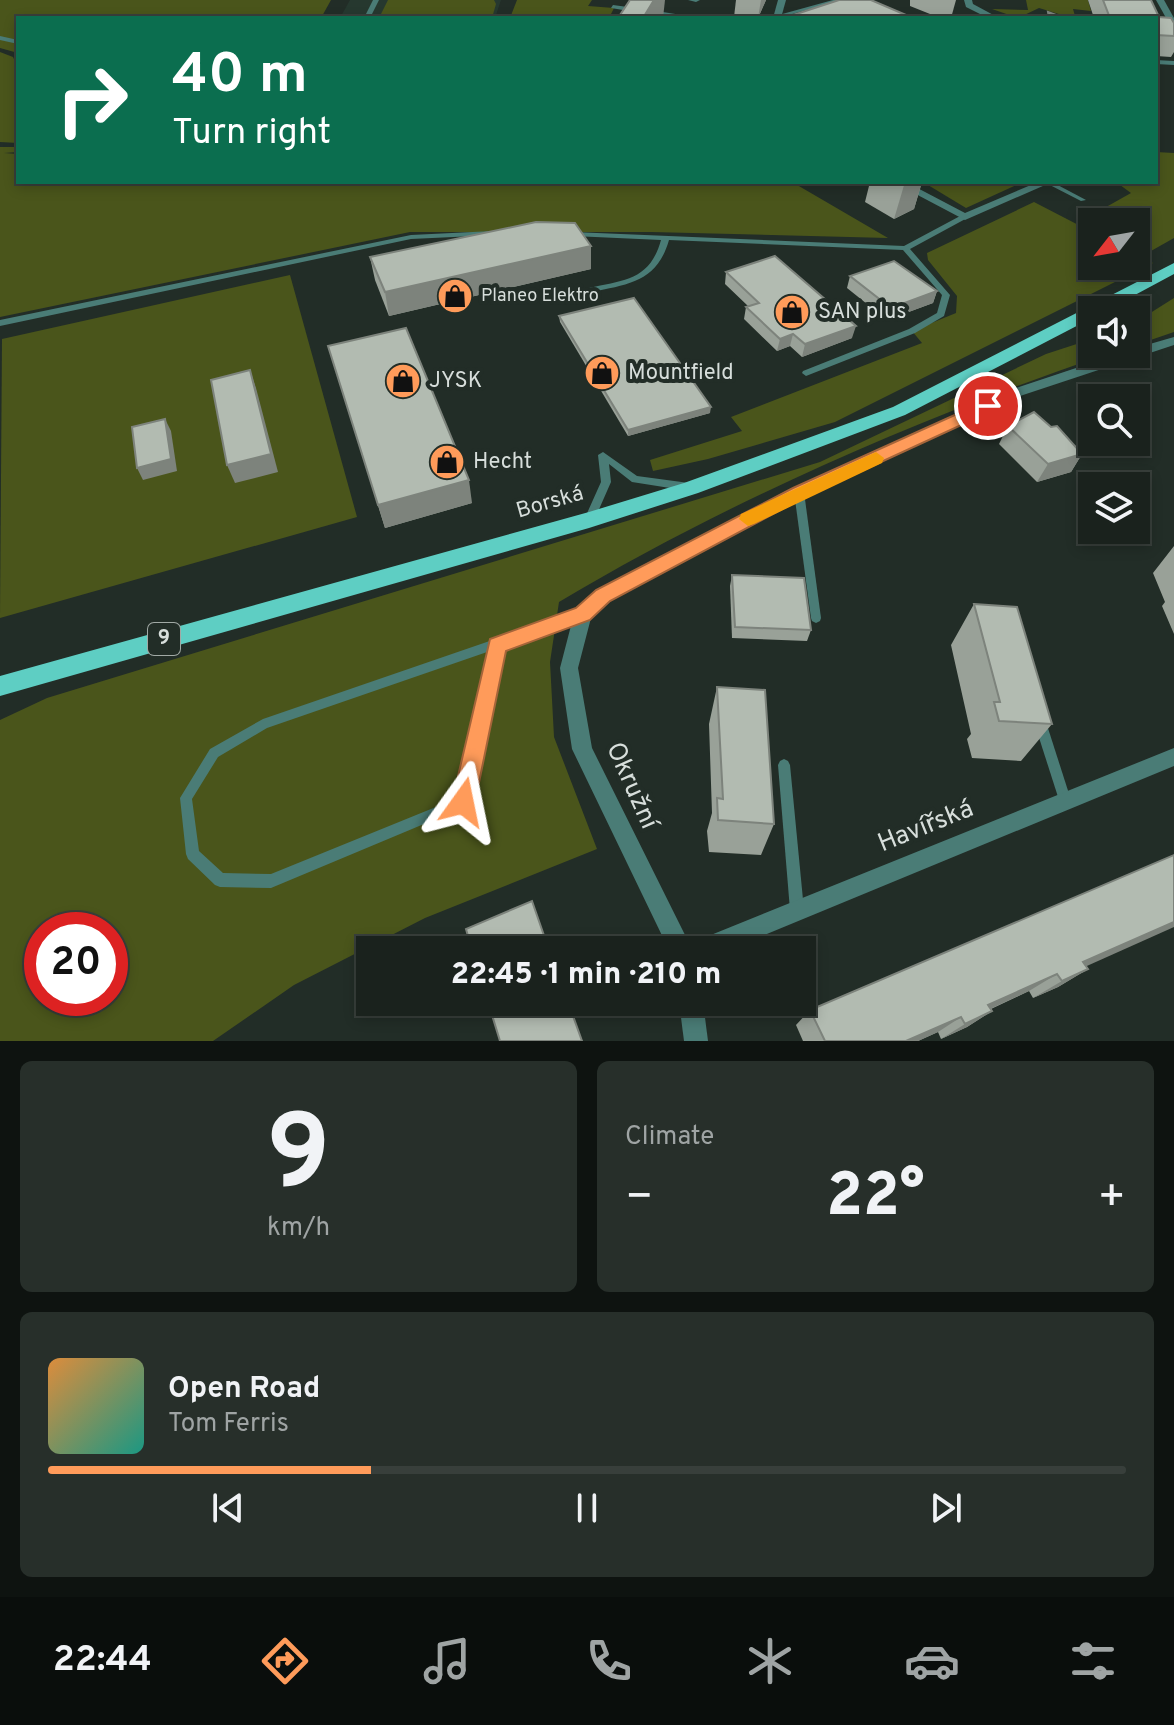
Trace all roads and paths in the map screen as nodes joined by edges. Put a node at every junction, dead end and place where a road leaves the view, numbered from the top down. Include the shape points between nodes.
1 (839, 0) edge
2 (968, 0) edge
3 (1160, 0) edge
4 (613, 7) dead end
5 (674, 16) edge
6 (781, 16) edge
7 (991, 16) edge
8 (1174, 25) edge
9 (902, 184) edge
10 (1042, 184) edge
11 (1051, 184) edge
12 (1083, 200) dead end
13 (965, 217) junction
14 (502, 232) edge
15 (560, 234) edge
16 (666, 237) junction
17 (905, 248) junction
18 (1174, 268) edge
19 (592, 290) dead end
20 (1121, 296) edge
21 (1078, 319) edge
22 (0, 323) edge
23 (1174, 341) edge
24 (1150, 348) edge
25 (1089, 368) edge
26 (806, 373) dead end
27 (691, 488) junction
28 (799, 492) junction
29 (589, 520) junction
30 (583, 614) junction
31 (816, 618) dead end
32 (497, 645) junction
33 (0, 686) edge
34 (1037, 711) edge
35 (1174, 757) edge
36 (784, 765) dead end
37 (1065, 800) junction
38 (797, 910) junction
39 (674, 936) edge
40 (735, 936) edge
41 (693, 1016) edge
42 (696, 1041) edge

1 - 6 lane
2 - 7 street
3 - 8 street
4 - 5 lane
9 - 13 street
10 - 13 street
11 - 12 lane
13 - 17 lane
14 - 22 lane via 411,237
15 - 16 lane
16 - 17 lane
16 - 19 lane via 663,255 647,275
17 - 26 lane via 946,295 941,314
18 - 20 main road, Borská / 9
21 - 27 main road, Borská / 9 via 899,411
23 - 24 street
25 - 28 street via 1012,394
27 - 29 main road, Borská / 9
27 - 29 lane via 635,479 603,455 606,482
28 - 30 street via 603,595
28 - 31 lane
29 - 33 main road, Borská / 9
30 - 32 lane
30 - 39 street, Okružní via 569,668 582,749
32 - 32 lane via 263,724 214,753 186,798 193,854 220,880 271,881 463,802
34 - 37 lane
35 - 37 street, Havířská
36 - 38 lane
37 - 38 street, Havířská
38 - 40 street, Havířská
41 - 42 street

